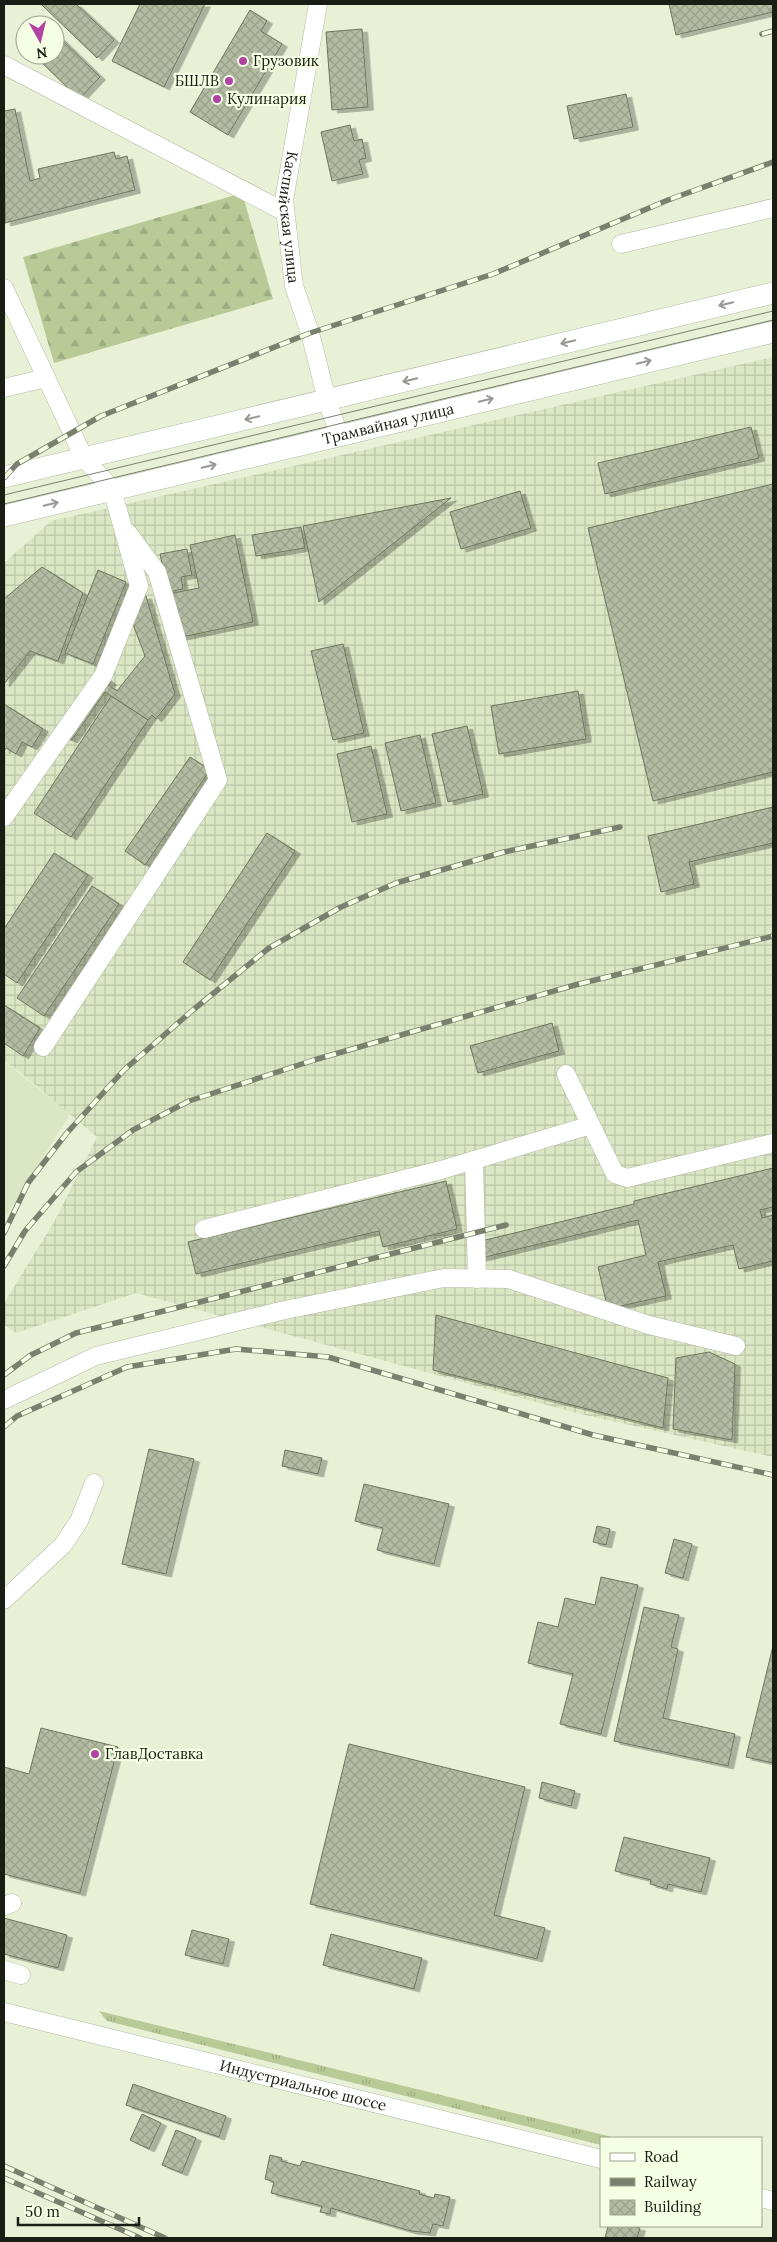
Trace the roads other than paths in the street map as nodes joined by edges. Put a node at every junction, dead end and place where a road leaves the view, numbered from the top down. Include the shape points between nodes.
1 (318, 4) edge
2 (4, 65) edge
3 (773, 208) edge
4 (285, 212) junction
5 (621, 244) dead end
6 (4, 288) edge
7 (773, 293) edge
8 (773, 332) edge
9 (46, 378) junction
10 (4, 388) edge
11 (327, 400) junction
12 (339, 435) junction
13 (84, 458) junction
14 (4, 477) edge
15 (112, 489) junction
16 (4, 516) edge
17 (122, 525) junction
18 (4, 817) edge
19 (43, 1047) dead end
20 (566, 1074) dead end
21 (591, 1125) junction
22 (773, 1142) edge
23 (474, 1160) junction
24 (204, 1229) dead end
25 (477, 1279) junction
26 (736, 1346) dead end
27 (4, 1400) edge
28 (94, 1484) dead end
29 (4, 1600) edge
30 (4, 1970) edge
31 (21, 1975) dead end
32 (4, 2012) edge
33 (600, 2159) edge

1 - 4 street, Каспийская улица via 284,200
2 - 4 street
3 - 5 street
4 - 11 street, Каспийская улица via 294,286
6 - 9 street
7 -> 11 main road
12 -> 8 main road, Трамвайная улица
9 - 10 street
9 - 13 street
11 - 12 street, Каспийская улица
11 -> 13 main road
15 -> 12 main road, Трамвайная улица
13 - 14 main road
13 - 15 street
16 -> 15 main road, Трамвайная улица
15 - 17 street
17 - 18 street via 138,586 103,676
17 - 19 street via 157,572 218,780
20 - 21 street
21 - 22 street via 615,1174 627,1178
21 - 23 street
23 - 24 street
23 - 25 street
25 - 26 street via 509,1279 649,1325
25 - 27 street via 444,1278 285,1310 96,1356
28 - 29 street via 80,1521 64,1545
30 - 31 street
32 - 33 street, Индустриальное шоссе

